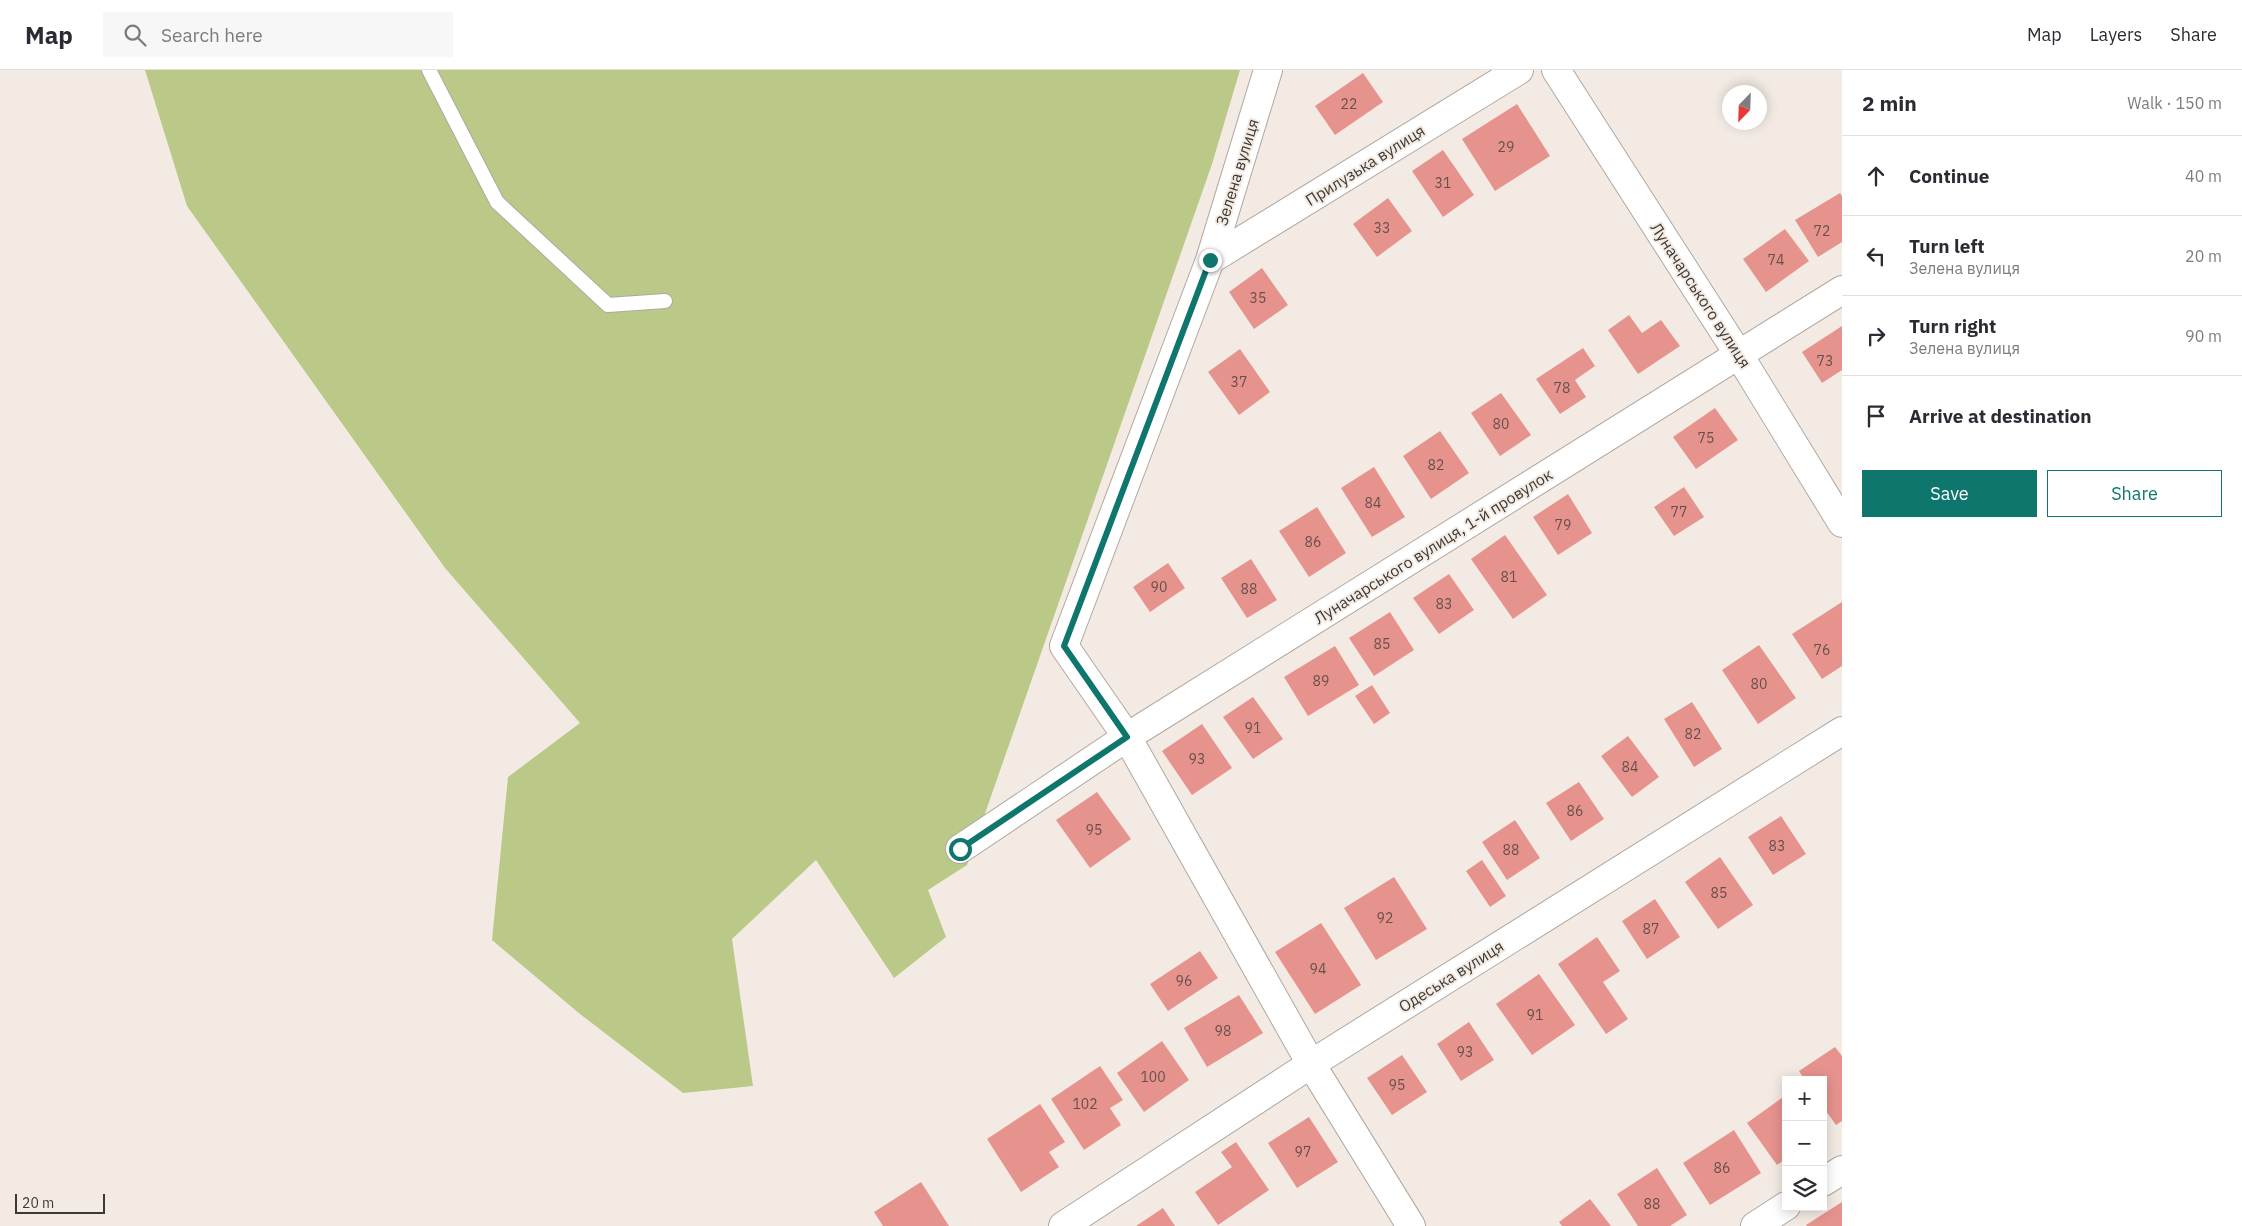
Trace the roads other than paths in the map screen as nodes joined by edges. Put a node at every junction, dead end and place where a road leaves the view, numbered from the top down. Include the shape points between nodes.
1 (428, 70) edge
2 (1268, 70) edge
3 (1519, 70) edge
4 (1556, 70) edge
5 (1210, 260) junction
6 (1842, 290) edge
7 (665, 301) dead end
8 (1739, 355) junction
9 (1842, 523) edge
10 (1842, 731) edge
11 (1127, 737) junction
12 (960, 849) dead end
13 (1311, 1064) junction
14 (1842, 1170) edge
15 (1827, 1179) edge
16 (1782, 1209) edge
17 (1063, 1226) edge
18 (1411, 1226) edge
19 (1755, 1226) edge

1 - 7 lane via 497,202 608,304
2 - 5 street, Зелена вулиця
3 - 5 street, Прилузька вулиця
4 - 8 street, Луначарського вулиця
5 - 11 street, Зелена вулиця via 1064,646
6 - 8 street, Луначарського вулиця, 1-й провулок
8 - 9 street, Луначарського вулиця
8 - 11 street, Луначарського вулиця, 1-й провулок
10 - 13 street, Одеська вулиця
11 - 12 street, Луначарського вулиця, 1-й провулок
11 - 13 street
13 - 17 street, Одеська вулиця
13 - 18 street
14 - 15 street
16 - 19 street

